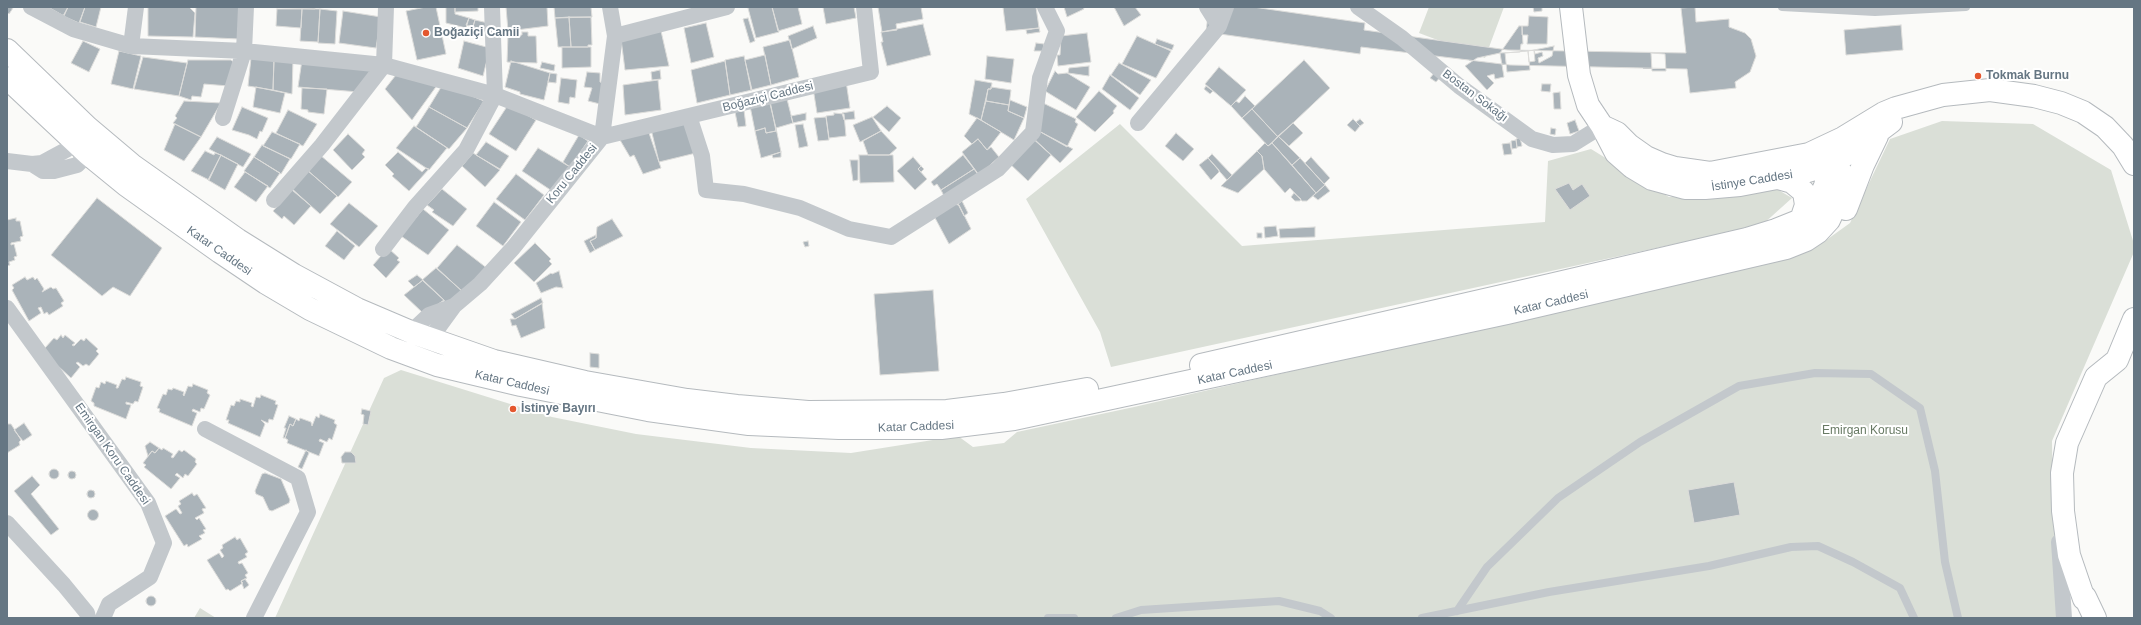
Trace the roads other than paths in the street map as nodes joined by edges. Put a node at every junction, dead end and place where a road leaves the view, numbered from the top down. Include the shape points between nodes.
1 (31, 7) edge
2 (136, 7) edge
3 (246, 7) edge
4 (386, 7) edge
5 (492, 7) edge
6 (610, 7) edge
7 (727, 7) edge
8 (864, 7) edge
9 (1045, 7) edge
10 (1207, 7) edge
11 (1226, 7) edge
12 (1358, 7) edge
13 (1571, 7) edge
14 (1782, 7) edge
15 (1966, 7) edge
16 (1219, 26) junction
17 (615, 36) junction
18 (130, 46) junction
19 (7, 50) edge
20 (244, 52) junction
21 (384, 65) junction
22 (7, 78) edge
23 (495, 95) junction
24 (1910, 105) junction
25 (689, 116) junction
26 (223, 118) dead end
27 (1138, 123) dead end
28 (1602, 126) junction
29 (1882, 128) junction
30 (602, 137) junction
31 (88, 141) junction
32 (1827, 155) junction
33 (7, 161) edge
34 (2134, 164) edge
35 (1778, 178) junction
36 (274, 200) dead end
37 (1804, 230) junction
38 (383, 249) dead end
39 (7, 308) edge
40 (2134, 319) edge
41 (421, 336) junction
42 (402, 353) junction
43 (423, 360) junction
44 (205, 429) dead end
45 (2062, 473) junction
46 (7, 523) edge
47 (1457, 611) junction
48 (88, 618) edge
49 (103, 618) edge
50 (254, 618) edge
51 (1048, 618) edge
52 (1074, 618) edge
53 (1116, 618) edge
54 (1331, 618) edge
55 (1422, 618) edge
56 (1914, 618) edge
57 (1958, 618) edge
58 (2064, 618) edge
59 (2095, 618) edge

1 - 18 street via 73,29
2 - 18 street
3 - 20 street
4 - 21 street
5 - 23 street
6 - 17 street, Koru Caddesi
7 - 17 street
8 - 25 street, Boğaziçi Caddesi via 871,72
9 - 25 street via 1057,31 1040,78 1033,132 998,169 891,238 849,229 800,208 744,194 706,190 702,156
10 - 16 street
11 - 16 street
12 - 28 street, Bostan Sokağı via 1532,139 1553,145 1573,144
13 - 28 main road, İstinye Caddesi via 1572,29 1583,92
14 - 15 lane via 1875,12
16 - 27 street
17 - 30 street, Koru Caddesi
18 - 20 street
19 - 31 main road, Katar Caddesi
20 - 21 street
20 - 26 street
21 - 23 street
21 - 36 street via 322,145
22 - 31 main road, Katar Caddesi
23 - 30 street
23 - 38 street via 466,150 415,207
24 - 29 main road
24 - 32 main road via 1884,113 1843,138
24 - 34 main road via 1943,94 1990,90 2034,96 2061,103 2083,112 2105,127 2123,146
25 - 30 street, Boğaziçi Caddesi
28 - 32 main road, İstinye Caddesi via 1616,133 1646,156 1675,168 1694,172 1710,173 1809,154
28 - 35 main road, İstinye Caddesi via 1616,153 1632,167 1666,184 1685,188 1705,188
29 - 32 main road via 1859,147
29 - 37 main road via 1840,222 1818,236
30 - 41 street, Koru Caddesi via 513,248 480,284 454,306 429,315
31 - 33 street via 42,163
31 - 41 main road, Katar Caddesi via 294,275 357,309
31 - 42 main road, Katar Caddesi via 126,185 266,283 322,315
32 - 35 main road, İstinye Caddesi via 1818,168
32 - 37 main road, Katar Caddesi via 1841,172 1840,196 1829,220 1818,232
35 - 37 main road via 1792,182 1804,192
37 - 41 main road, Katar Caddesi via 1747,239 1173,371 1004,404 947,411 808,412 687,400 521,368
37 - 43 main road, Katar Caddesi via 1769,253 1179,385 1014,419 941,428 887,429 749,424 581,398
39 - 49 street, Emirgan Koru Caddesi via 148,503 164,543 150,577 109,604
40 - 45 main road via 2117,360 2096,377 2067,444
41 - 42 main road
41 - 43 main road
42 - 43 main road, Katar Caddesi
44 - 50 street via 298,478 308,512
45 - 58 street via 2056,501
45 - 59 main road via 2063,511 2070,555 2084,599 2085,597
46 - 48 street via 64,585
47 - 55 lane
47 - 56 lane via 1550,592 1709,566 1791,547 1818,546 1900,588
47 - 57 lane via 1487,567 1558,498 1640,442 1739,386 1814,373 1871,374 1920,408 1935,471 1945,562
51 - 52 lane
53 - 54 lane via 1141,610 1279,601 1320,611

